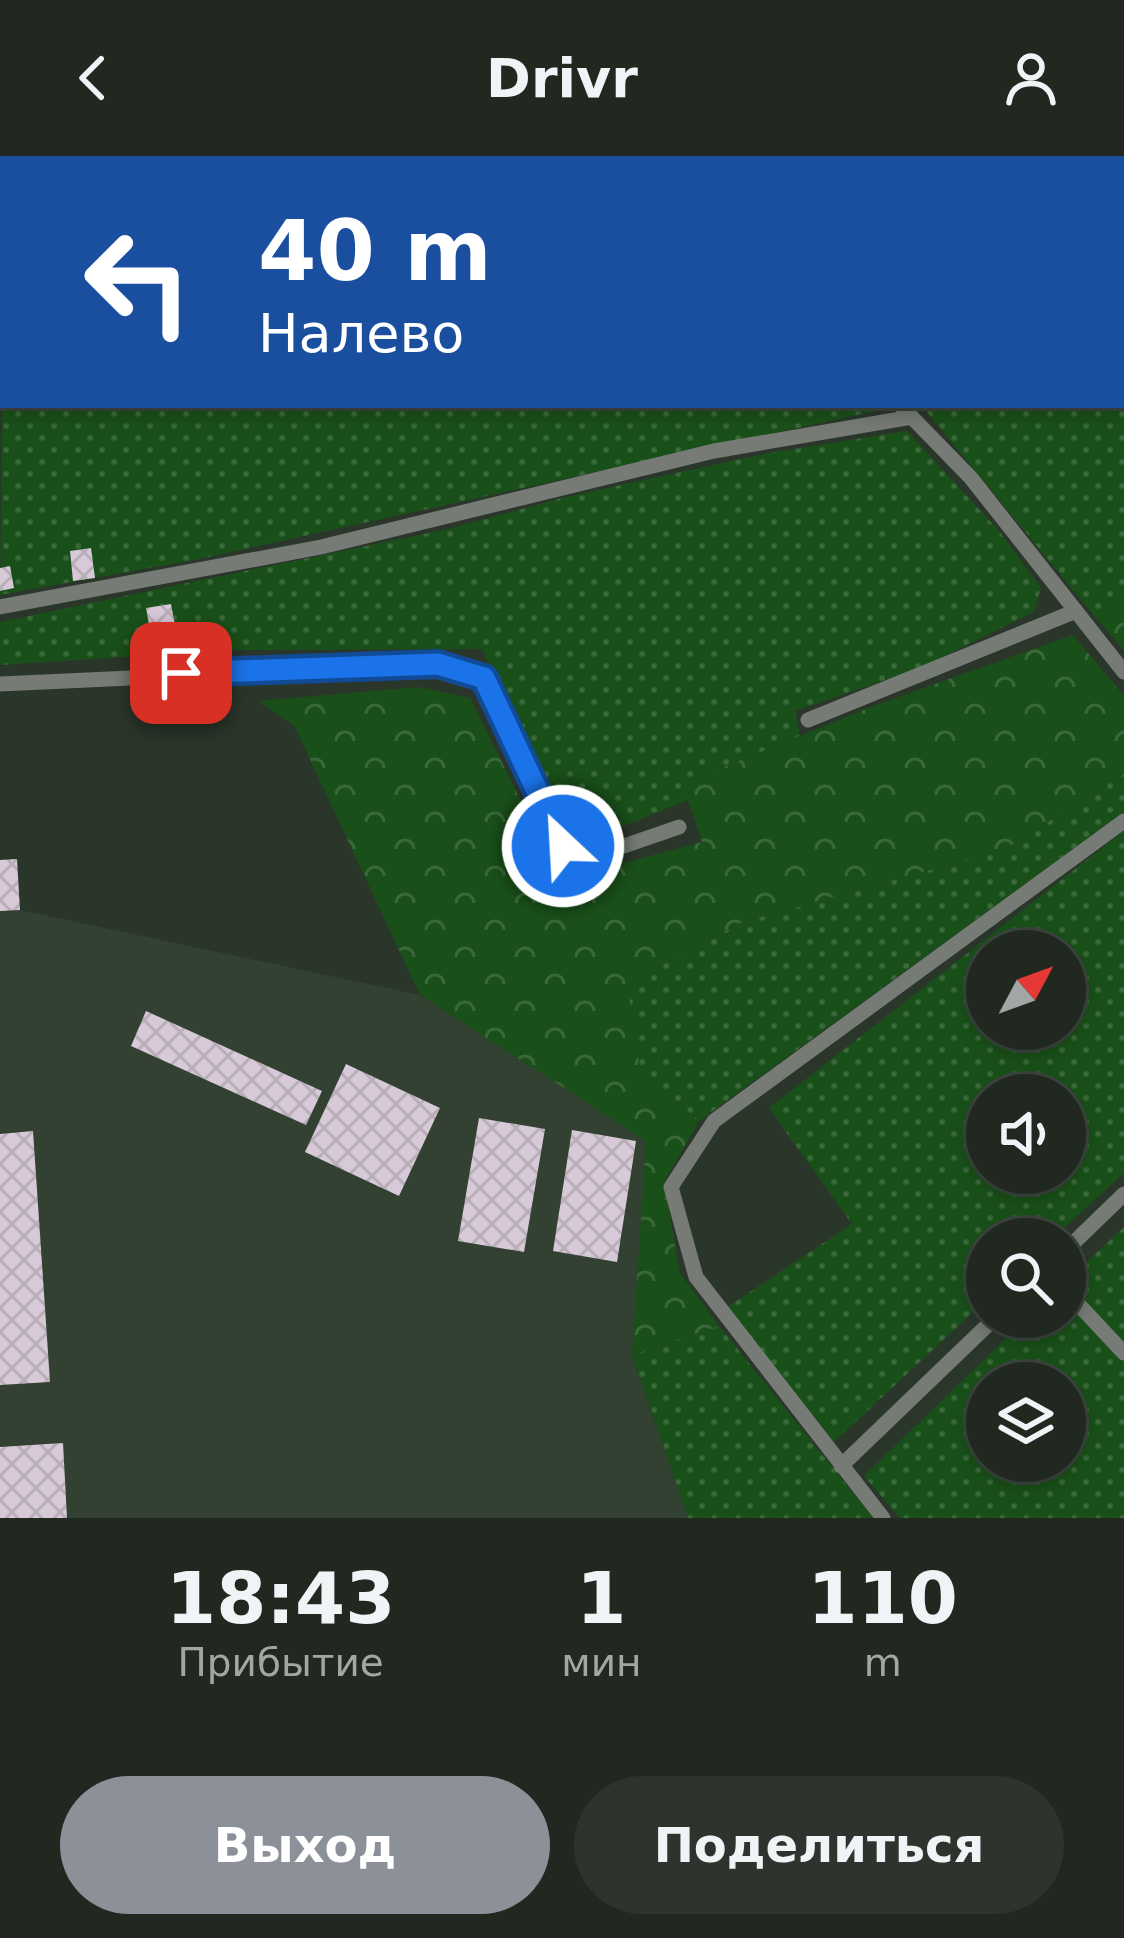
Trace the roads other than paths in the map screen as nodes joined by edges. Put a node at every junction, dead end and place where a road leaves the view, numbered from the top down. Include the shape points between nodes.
1 (906, 411) edge
2 (0, 607) edge
3 (1076, 611) junction
4 (1124, 672) edge
5 (0, 684) edge
6 (808, 720) dead end
7 (1124, 821) edge
8 (679, 827) dead end
9 (1124, 1194) edge
10 (1086, 1231) edge
11 (1086, 1312) edge
12 (974, 1338) edge
13 (1124, 1353) edge
14 (841, 1466) junction
15 (884, 1518) edge

1 - 2 lane via 321,547
1 - 3 lane via 971,478
3 - 4 lane
3 - 6 lane
5 - 8 lane via 438,664 484,678 569,865
7 - 14 lane via 714,1121 671,1187 696,1277
9 - 10 lane
11 - 13 lane
12 - 14 lane
14 - 15 lane

